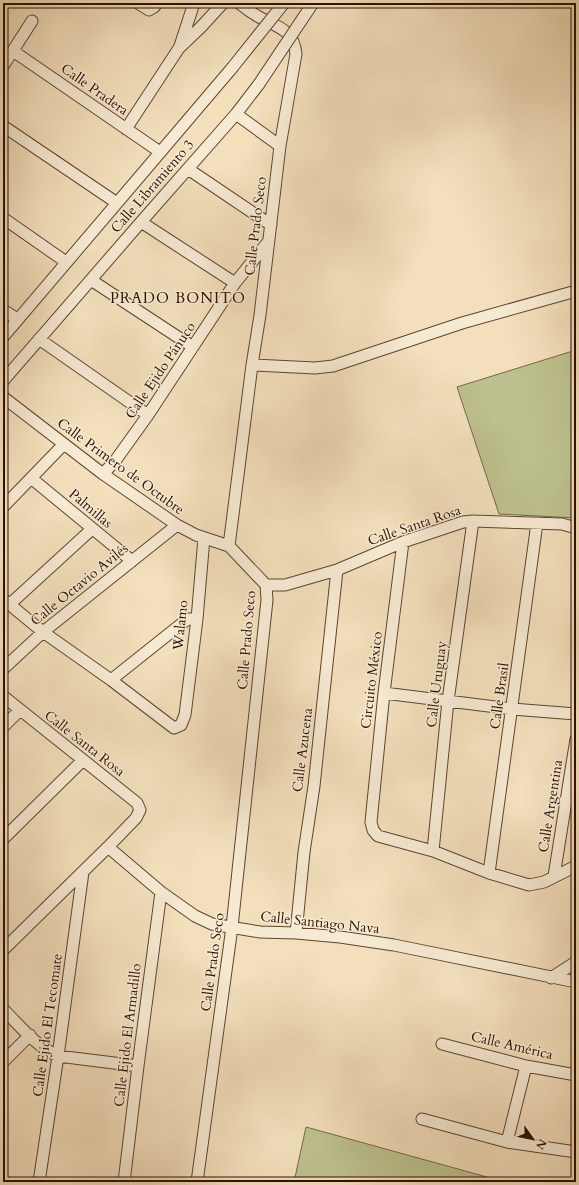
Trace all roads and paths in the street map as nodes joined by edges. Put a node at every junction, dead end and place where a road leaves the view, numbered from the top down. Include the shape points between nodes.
1 (138, 3) edge
2 (157, 3) edge
3 (194, 3) edge
4 (223, 3) edge
5 (239, 3) edge
6 (284, 3) edge
7 (313, 3) edge
8 (32, 22) dead end
9 (180, 48) junction
10 (13, 51) junction
11 (3, 66) edge
12 (236, 114) junction
13 (3, 126) edge
14 (126, 129) junction
15 (280, 146) junction
16 (160, 152) junction
17 (188, 169) junction
18 (116, 203) junction
19 (3, 218) edge
20 (141, 222) junction
21 (271, 225) junction
22 (268, 242) junction
23 (66, 262) junction
24 (91, 280) junction
25 (235, 283) junction
26 (576, 291) edge
27 (3, 310) edge
28 (17, 319) junction
29 (3, 337) edge
30 (39, 339) junction
31 (193, 348) junction
32 (252, 365) junction
33 (3, 381) edge
34 (3, 397) edge
35 (148, 415) junction
36 (64, 444) junction
37 (103, 474) junction
38 (31, 478) junction
39 (3, 507) edge
40 (473, 520) junction
41 (537, 523) junction
42 (177, 526) junction
43 (576, 528) edge
44 (92, 529) junction
45 (204, 538) junction
46 (403, 542) junction
47 (229, 546) junction
48 (132, 561) junction
49 (337, 570) junction
50 (266, 585) junction
51 (6, 602) edge
52 (197, 619) junction
53 (44, 632) junction
54 (3, 669) edge
55 (111, 680) junction
56 (384, 693) junction
57 (3, 696) edge
58 (448, 701) junction
59 (512, 709) junction
60 (20, 710) junction
61 (576, 714) edge
62 (3, 727) edge
63 (576, 740) edge
64 (82, 760) junction
65 (3, 839) edge
66 (108, 847) junction
67 (433, 851) junction
68 (576, 866) edge
69 (83, 872) junction
70 (489, 873) junction
71 (554, 876) junction
72 (161, 892) junction
73 (232, 927) junction
74 (296, 933) junction
75 (3, 950) edge
76 (576, 962) edge
77 (551, 978) junction
78 (576, 982) edge
79 (3, 1009) edge
80 (30, 1035) junction
81 (442, 1044) dead end
82 (58, 1056) junction
83 (3, 1062) edge
84 (138, 1066) junction
85 (526, 1066) junction
86 (576, 1075) edge
87 (422, 1119) dead end
88 (507, 1142) junction
89 (576, 1152) edge
90 (39, 1182) edge
91 (124, 1182) edge
92 (197, 1182) edge

1 - 2 street via 149,10
3 - 9 street
4 - 9 street
5 - 15 street, Calle Prado Seco via 259,17 282,28 295,44 296,54
6 - 16 street, Calle Libramiento 3, bridge
7 - 12 street, Calle Libramiento 3, bridge
8 - 10 street
9 - 14 street
10 - 11 street
10 - 14 street, Calle Pradera
12 - 15 street
12 - 17 street, Calle Libramiento 3
13 - 18 street
14 - 16 street, Calle Pradera
15 - 21 street, Calle Prado Seco
16 - 18 street, Calle Libramiento 3
17 - 20 street, Calle Libramiento 3
17 - 21 street
18 - 23 street, Calle Libramiento 3
19 - 23 street
20 - 24 street, Calle Libramiento 3
20 - 25 street
21 - 22 street, Calle Prado Seco
22 - 25 street, Calle Ejido Pánuco
22 - 32 street, Calle Prado Seco
23 - 28 street, Calle Libramiento 3
24 - 30 street, Calle Libramiento 3
24 - 31 street
25 - 31 street, Calle Ejido Pánuco
26 - 32 street via 462,323 333,366 315,368
27 - 28 street
28 - 29 street, Calle Libramiento 3
30 - 33 street, Calle Libramiento 3
30 - 35 street
31 - 35 street, Calle Ejido Pánuco
32 - 47 street, Calle Prado Seco
34 - 36 street, Calle Primero de Octubre
35 - 37 street, Calle Ejido Pánuco
36 - 37 street, Calle Primero de Octubre
36 - 38 street
37 - 42 street, Calle Primero de Octubre
38 - 39 street
38 - 44 street, Palmillas
40 - 41 street, Calle Santa Rosa
40 - 46 street, Calle Santa Rosa
40 - 58 street, Calle Uruguay
41 - 43 street, Calle Santa Rosa via 562,524
41 - 59 street, Calle Brasil
42 - 45 street, Calle Primero de Octubre
42 - 48 street, Calle Octavio Avilés
44 - 48 street, Palmillas
44 - 51 street
45 - 47 street, Calle Primero de Octubre
45 - 52 street, Walamo
46 - 49 street, Calle Santa Rosa
46 - 56 street, Circuito México
47 - 50 street, Calle Prado Seco
48 - 53 street, Calle Octavio Avilés
49 - 50 street, Calle Santa Rosa via 285,585
49 - 74 street, Calle Azucena
50 - 73 street, Calle Prado Seco via 267,600
51 - 53 street
52 - 55 street via 189,618
52 - 55 street, Walamo via 185,714 181,725 174,728
53 - 54 street, Calle Octavio Avilés
53 - 55 street
56 - 58 street
56 - 67 street, Circuito México via 371,822 373,830 378,836
57 - 60 street, Calle Santa Rosa
58 - 59 street
58 - 67 street, Calle Uruguay
59 - 61 street
59 - 70 street, Calle Brasil
60 - 62 street
60 - 64 street, Calle Santa Rosa
63 - 71 street, Calle Argentina
64 - 65 street
64 - 66 street, Calle Santa Rosa via 137,803 140,810 136,818
66 - 69 street
66 - 72 street, Calle Santiago Nava
67 - 70 street
68 - 71 street
69 - 75 street
69 - 82 street, Calle Ejido El Tecomate
70 - 71 street via 529,885 544,882
72 - 73 street, Calle Santiago Nava via 212,924
72 - 84 street, Calle Ejido El Armadillo
73 - 74 street, Calle Santiago Nava via 260,932
73 - 92 street, Calle Prado Seco
74 - 77 street, Calle Santiago Nava via 394,946
76 - 77 street
77 - 78 street, Calle Santiago Nava
79 - 80 street
80 - 82 street
80 - 83 street
81 - 85 street, Calle América
82 - 84 street
82 - 90 street, Calle Ejido El Tecomate
84 - 91 street, Calle Ejido El Armadillo
85 - 86 street, Calle América
85 - 88 street
87 - 88 street
88 - 89 street

